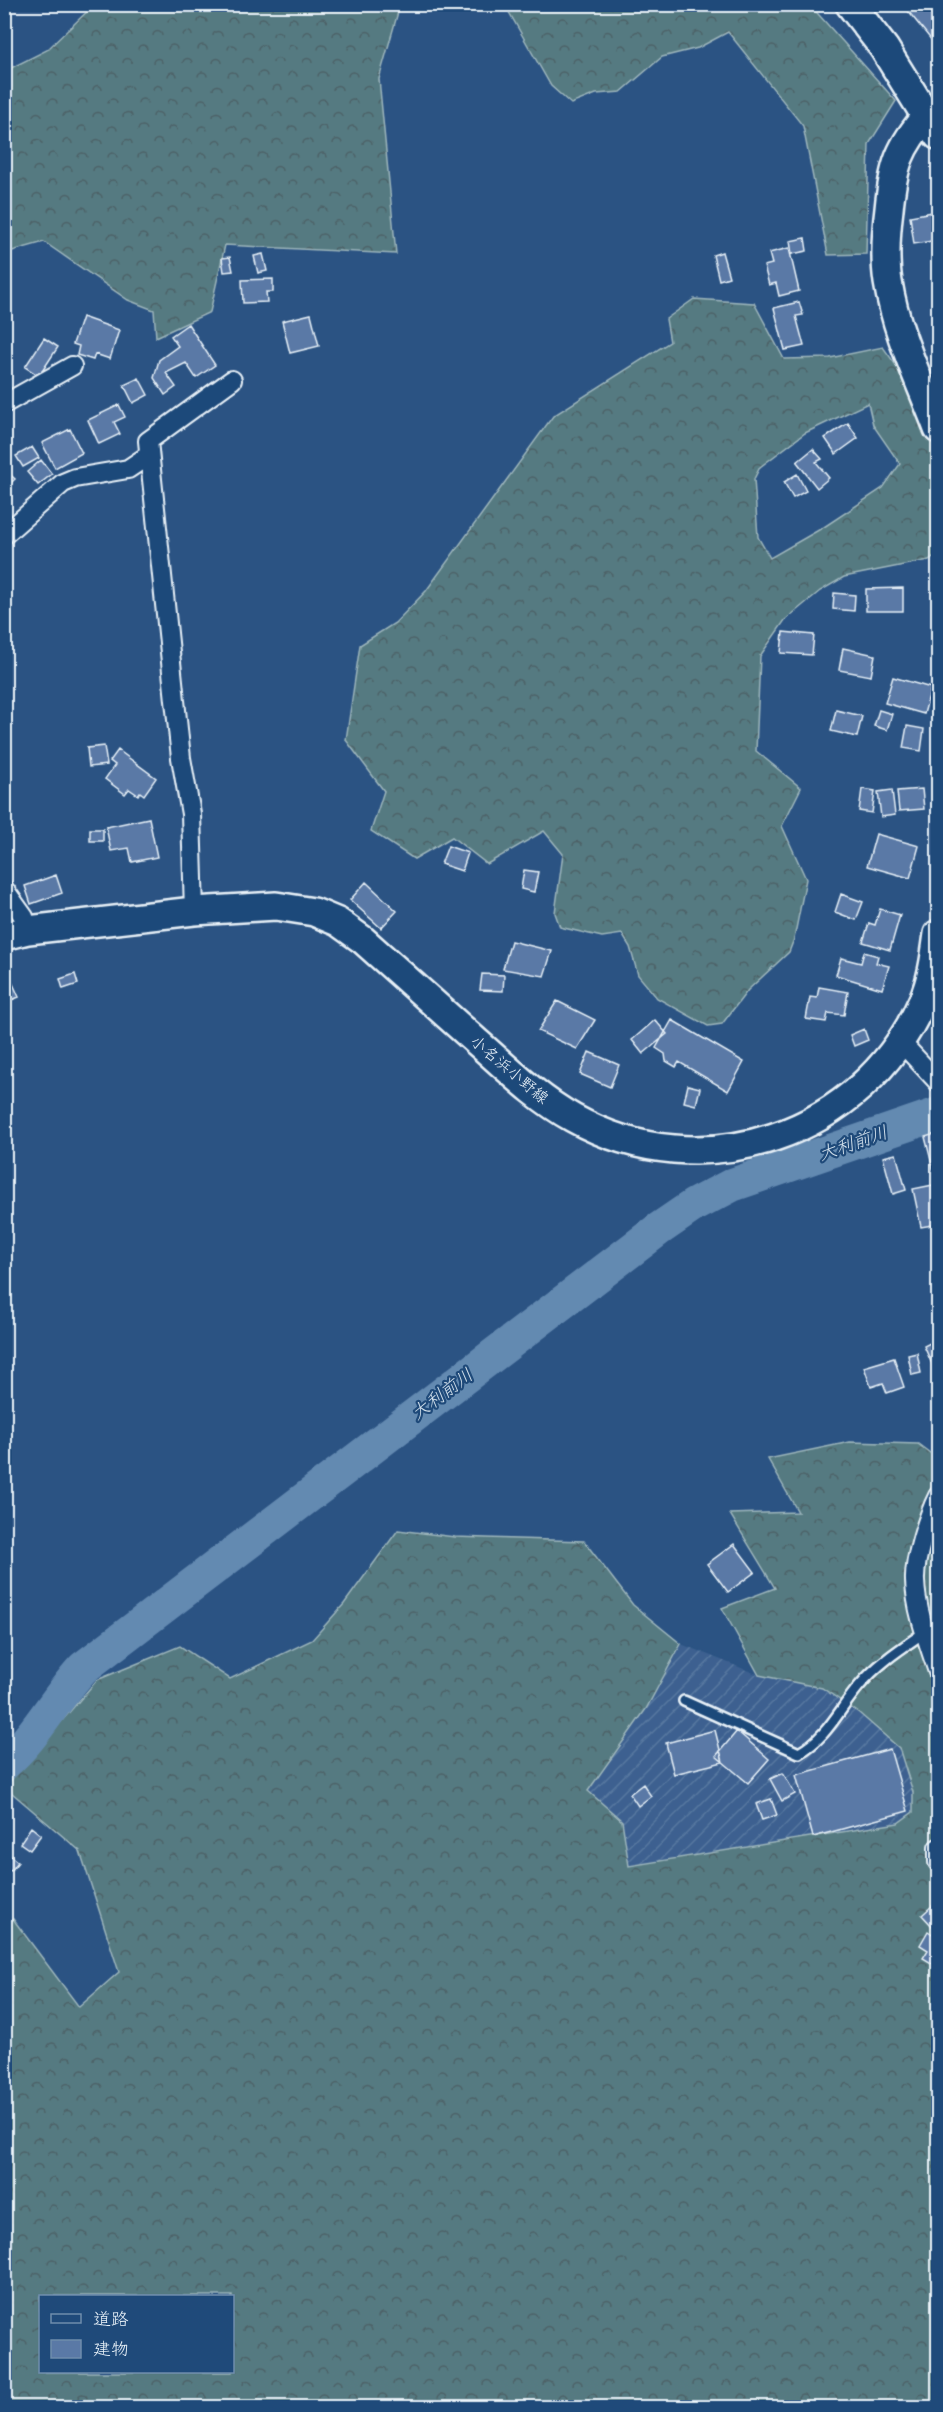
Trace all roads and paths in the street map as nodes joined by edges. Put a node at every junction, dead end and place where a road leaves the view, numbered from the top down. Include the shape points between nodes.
1 (850, 4) edge
2 (933, 125) edge
3 (72, 366) dead end
4 (232, 380) dead end
5 (4, 404) edge
6 (939, 429) edge
7 (149, 455) junction
8 (4, 536) edge
9 (4, 889) edge
10 (194, 911) junction
11 (16, 933) edge
12 (939, 934) edge
13 (900, 1041) junction
14 (939, 1082) edge
15 (939, 1496) edge
16 (925, 1632) junction
17 (939, 1672) edge
18 (684, 1701) dead end
19 (939, 1848) edge
20 (939, 1862) edge

1 - 2 highway via 884,48
2 - 6 main road via 909,135 899,152 892,178 885,245 897,322
3 - 5 street
4 - 7 street via 148,441
7 - 8 street via 128,469 63,483
7 - 10 street via 181,758 191,814
9 - 11 street via 24,917
10 - 11 main road, 小名浜小野線
10 - 13 main road, 小名浜小野線 via 276,906 314,912 338,922 363,939 532,1091 584,1123 661,1149 708,1152 756,1144 804,1127 839,1105 876,1072
12 - 13 main road, 小名浜小野線 via 923,1000
13 - 14 street
15 - 16 street via 927,1517 914,1581
16 - 17 street
16 - 18 lane via 883,1661 816,1743 799,1753
19 - 20 street

